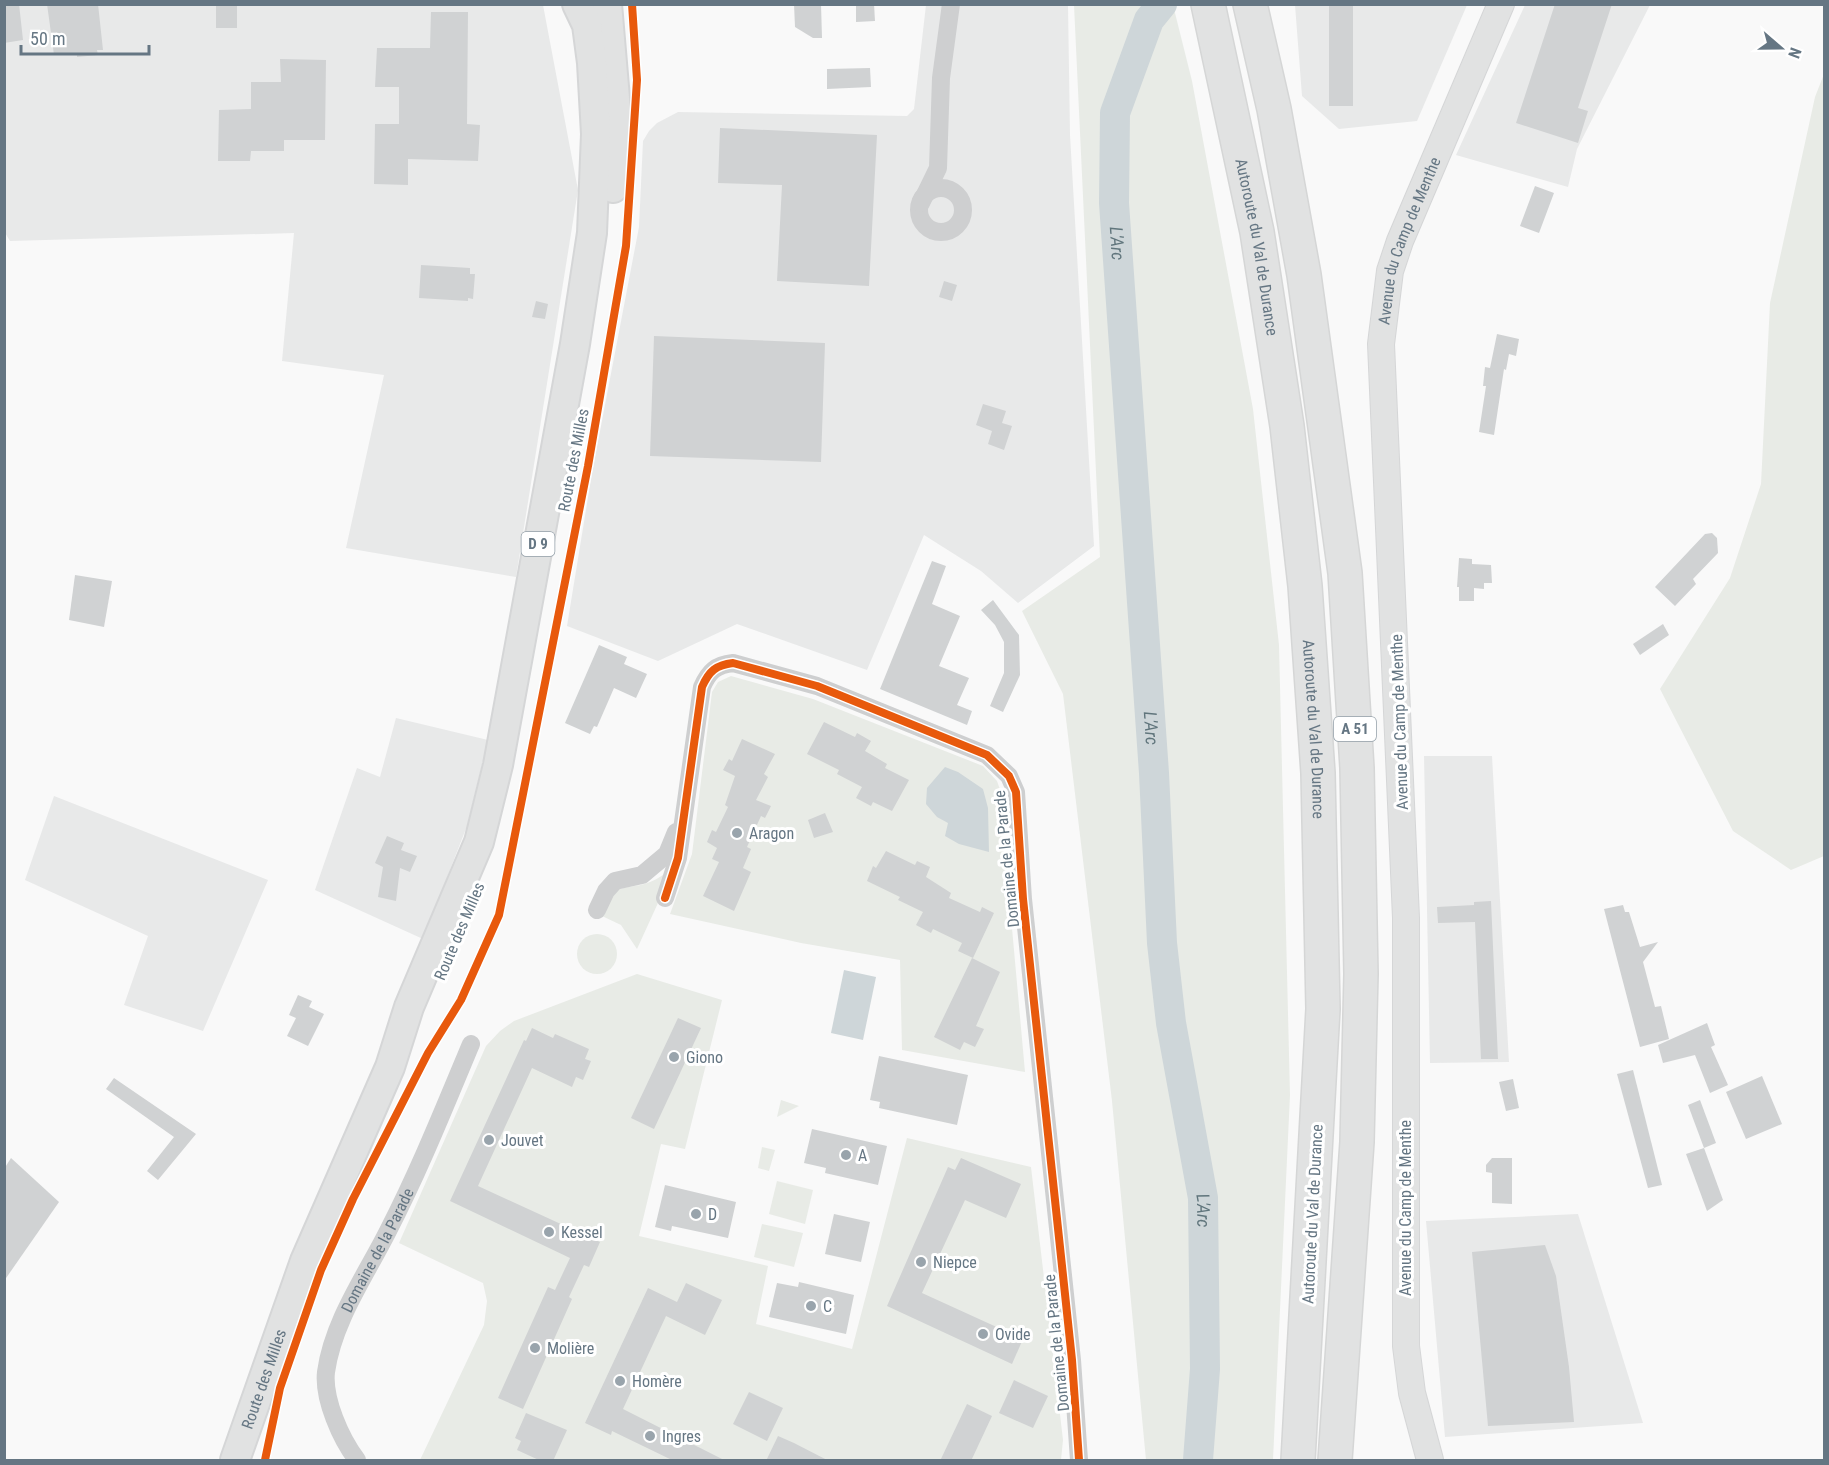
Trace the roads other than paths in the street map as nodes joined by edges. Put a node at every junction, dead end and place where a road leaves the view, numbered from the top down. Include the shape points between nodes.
1 (578, 4) edge
2 (607, 4) edge
3 (951, 4) edge
4 (1250, 4) edge
5 (1501, 4) edge
6 (1210, 12) edge
7 (938, 168) junction
8 (954, 193) junction
9 (921, 203) junction
10 (684, 814) junction
11 (665, 898) dead end
12 (597, 910) dead end
13 (471, 1044) dead end
14 (390, 1067) junction
15 (235, 1461) edge
16 (357, 1461) edge
17 (1079, 1461) edge
18 (1298, 1461) edge
19 (1335, 1461) edge
20 (1430, 1461) edge

1 - 14 main road, Route des Milles / D 9 via 587,25 596,134 592,233 575,344 498,765 479,842 409,1007
2 - 14 main road, Route des Milles / D 9 via 617,122 611,226 595,341 515,766 499,830 476,893 423,1013
3 - 7 street via 940,78
4 - 19 highway, A 51 via 1274,109 1304,275 1345,573 1358,768 1361,974 1357,1142
5 - 20 main road, Avenue du Camp de Menthe via 1400,242 1390,271 1381,344 1406,918 1406,1346 1412,1393
6 - 18 highway, Autoroute du Val de Durance / A 51 via 1257,232 1287,426 1305,586 1318,773 1323,1009
7 - 8 street
7 - 9 street
8 - 9 street via 938,189
8 - 9 street via 963,209 961,220 951,230 933,231 924,224
10 - 11 street, Domaine de la Parade via 678,858
10 - 12 street, Domaine de la Parade via 667,854 642,875 615,882
10 - 17 street, Domaine de la Parade via 702,687 714,669 733,663 817,686 922,728 987,755 1009,776 1016,792 1023,899
13 - 16 street, Domaine de la Parade via 389,1230 333,1343 326,1374 331,1408 344,1443
14 - 15 main road, Route des Milles / D 9 via 305,1261

